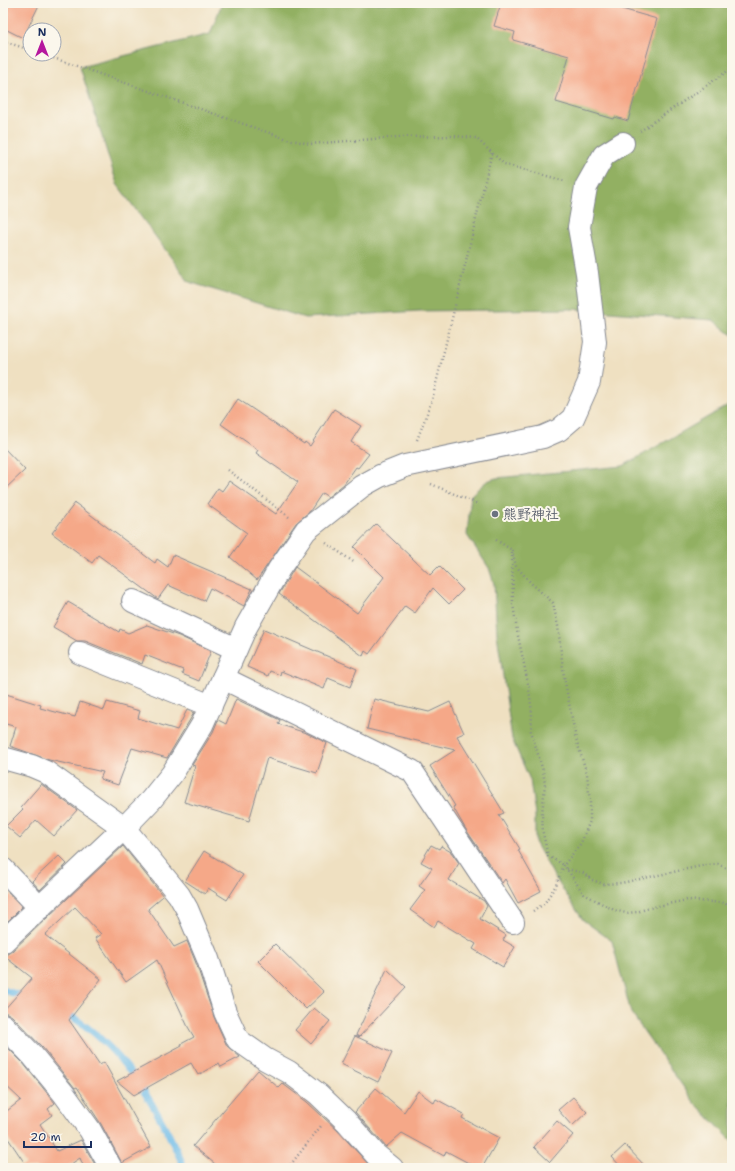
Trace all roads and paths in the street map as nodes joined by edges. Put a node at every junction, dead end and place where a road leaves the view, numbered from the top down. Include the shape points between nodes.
1 (3, 41) edge
2 (22, 47) edge
3 (62, 61) edge
4 (732, 68) edge
5 (623, 143) joint
6 (492, 152) junction
7 (586, 187) junction
8 (457, 298) dead end
9 (456, 302) dead end
10 (405, 466) junction
11 (430, 484) dead end
12 (478, 504) dead end
13 (496, 540) dead end
14 (512, 550) junction
15 (133, 601) dead end
16 (236, 649) junction
17 (80, 653) dead end
18 (223, 678) junction
19 (211, 706) junction
20 (3, 758) edge
21 (124, 828) junction
22 (564, 865) junction
23 (3, 869) edge
24 (567, 869) junction
25 (732, 871) edge
26 (732, 907) edge
27 (40, 908) junction
28 (513, 922) joint
29 (3, 942) edge
30 (3, 1025) edge
31 (334, 1109) junction
32 (111, 1168) edge
33 (288, 1168) edge
34 (392, 1168) edge

1 - 2 path
3 - 6 path via 287,139 310,144 398,137 453,136 476,138
4 - 5 path
5 - 7 street via 604,155
6 - 7 path via 504,164
6 - 8 path
7 - 10 street via 579,227 595,342 589,382 573,418 559,430 543,437
9 - 10 path via 432,400 422,430
10 - 16 street via 362,486 306,530 279,569
11 - 12 path
13 - 14 path
14 - 22 path via 513,604 529,688 531,731 545,784 543,833 548,856
14 - 22 path via 516,566 552,603 576,739 587,774 590,821 581,843
15 - 16 street
16 - 18 street
17 - 19 street
18 - 19 street
18 - 28 street via 412,771
19 - 21 street via 172,774
20 - 21 street via 46,772
21 - 27 street
21 - 31 street via 179,895 187,909 238,1040 265,1059 290,1072
22 - 24 path
22 - 28 path via 556,885 544,904
23 - 27 street
24 - 25 path via 583,873 592,880 604,884 621,883 706,865 718,864
24 - 26 path via 584,894 614,910 626,913 687,900 724,903
27 - 29 street
30 - 32 street via 32,1055 68,1100 90,1130
31 - 33 path
31 - 34 street via 376,1155

